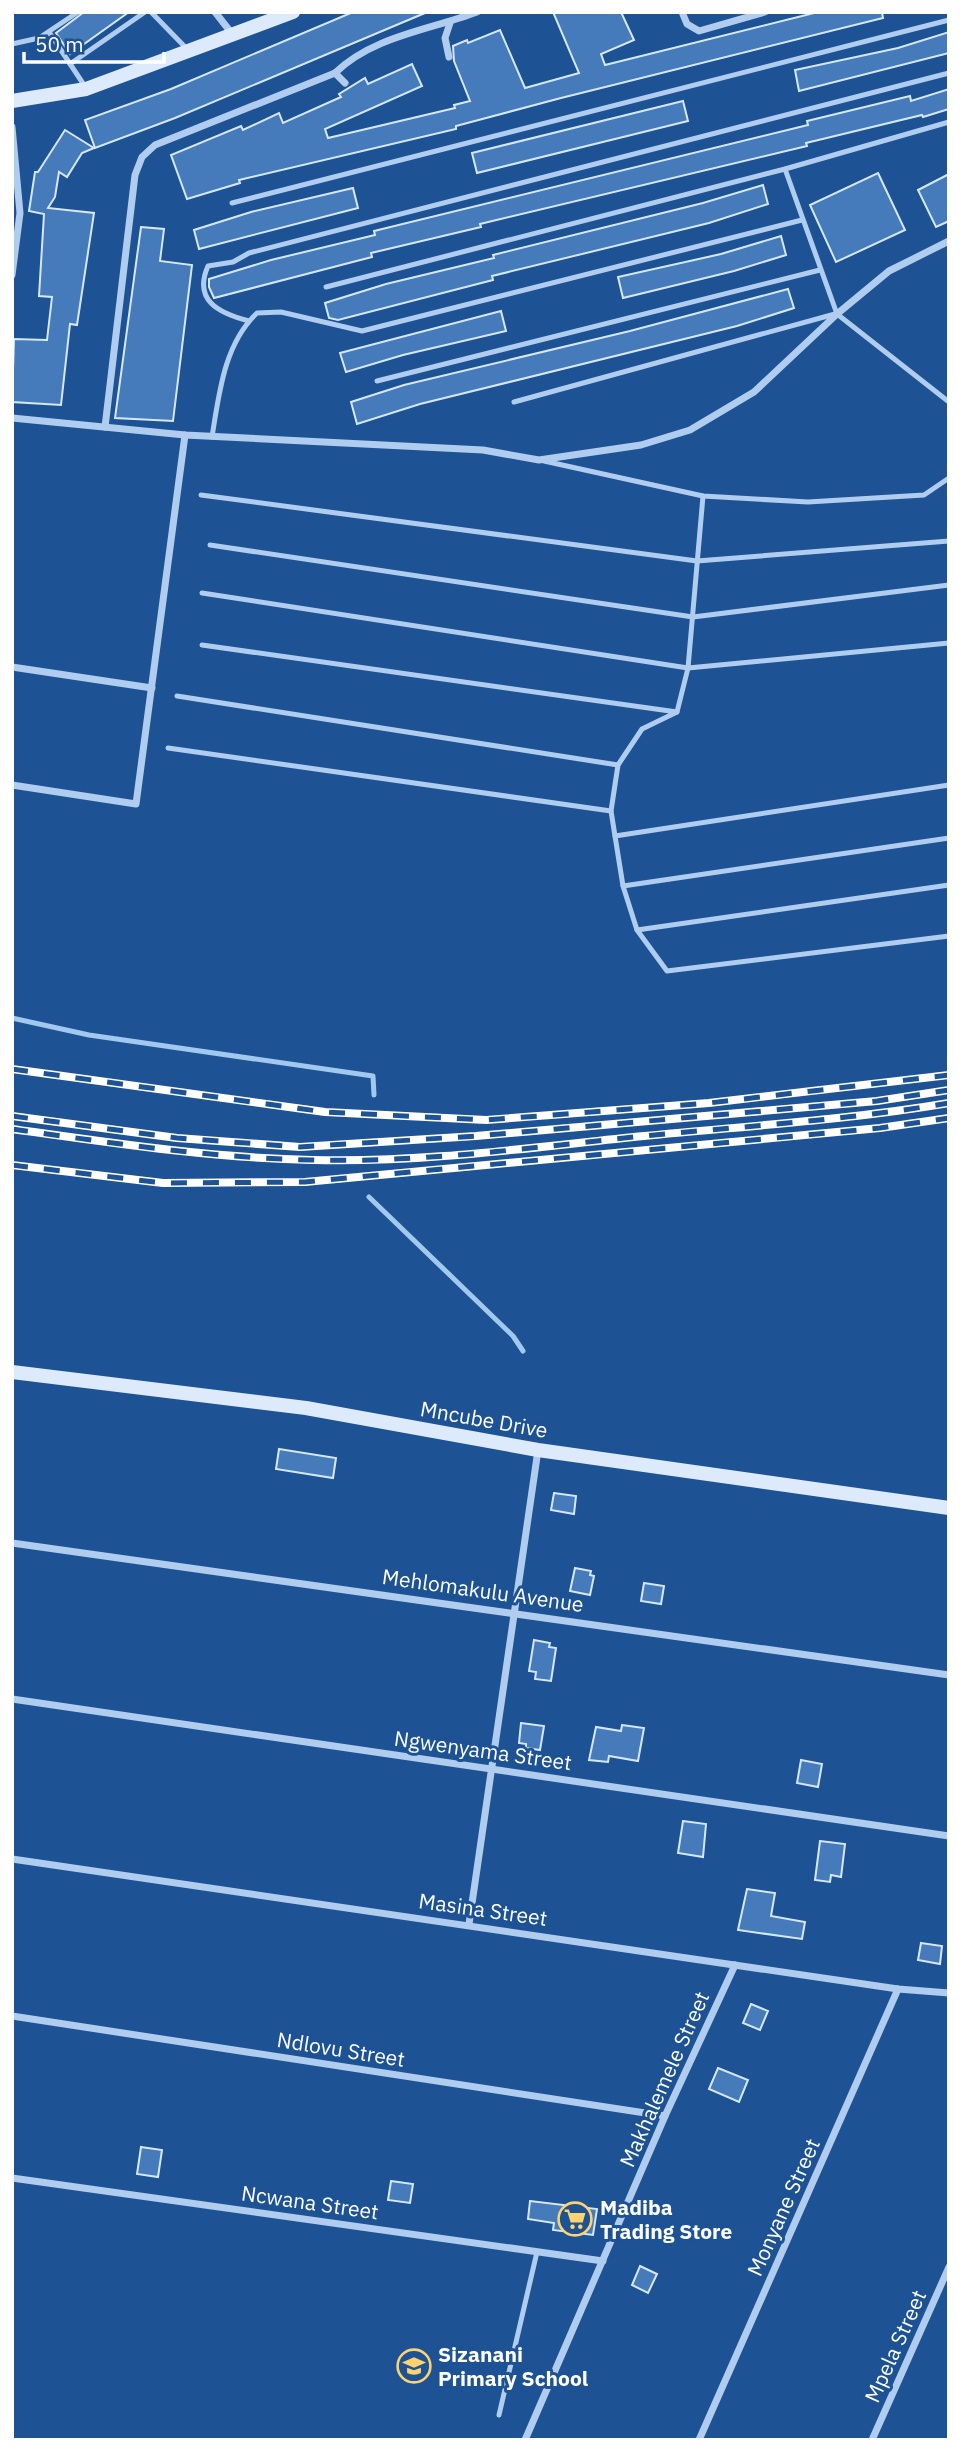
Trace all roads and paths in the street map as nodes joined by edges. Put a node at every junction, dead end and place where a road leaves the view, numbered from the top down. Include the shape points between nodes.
1 (78, 12) edge
2 (145, 12) edge
3 (151, 12) edge
4 (215, 12) edge
5 (293, 12) edge
6 (477, 12) edge
7 (682, 12) edge
8 (765, 12) edge
9 (949, 20) edge
10 (450, 23) junction
11 (49, 32) junction
12 (234, 36) junction
13 (12, 44) edge
14 (189, 51) junction
15 (449, 57) dead end
16 (70, 64) junction
17 (335, 73) junction
18 (949, 73) edge
19 (345, 83) dead end
20 (86, 89) junction
21 (12, 101) edge
22 (949, 122) edge
23 (13, 133) edge
24 (785, 169) junction
25 (232, 203) dead end
26 (802, 220) junction
27 (949, 241) edge
28 (820, 270) junction
29 (12, 275) edge
30 (326, 287) dead end
31 (837, 314) junction
32 (249, 321) junction
33 (377, 381) dead end
34 (514, 402) dead end
35 (949, 402) edge
36 (12, 418) edge
37 (105, 427) junction
38 (185, 435) junction
39 (212, 437) junction
40 (539, 460) junction
41 (949, 478) edge
42 (201, 495) dead end
43 (703, 496) junction
44 (949, 541) edge
45 (210, 545) dead end
46 (697, 561) junction
47 (949, 585) edge
48 (202, 593) dead end
49 (693, 617) junction
50 (949, 643) edge
51 (202, 645) dead end
52 (12, 667) edge
53 (688, 668) junction
54 (152, 688) junction
55 (177, 696) dead end
56 (677, 712) junction
57 (168, 748) dead end
58 (618, 765) junction
59 (12, 785) edge
60 (949, 785) edge
61 (611, 811) junction
62 (615, 836) junction
63 (949, 838) edge
64 (949, 885) edge
65 (623, 886) junction
66 (637, 930) junction
67 (949, 936) edge
68 (12, 1372) edge
69 (538, 1450) junction
70 (949, 1508) edge
71 (12, 1543) edge
72 (514, 1612) junction
73 (949, 1675) edge
74 (12, 1699) edge
75 (493, 1769) junction
76 (949, 1836) edge
77 (12, 1859) edge
78 (469, 1924) junction
79 (735, 1965) junction
80 (898, 1989) junction
81 (949, 1993) edge
82 (12, 2017) edge
83 (665, 2116) junction
84 (12, 2178) edge
85 (537, 2252) junction
86 (603, 2261) junction
87 (949, 2267) edge
88 (499, 2415) dead end
89 (525, 2440) edge
90 (699, 2440) edge
91 (872, 2440) edge

1 - 11 lane
2 - 16 lane
3 - 14 lane
4 - 12 street
5 - 12 street
6 - 10 street
7 - 8 street via 687,24 699,31
9 - 25 lane
10 - 15 street via 445,38
10 - 17 street via 374,47
11 - 13 lane
11 - 16 lane
12 - 14 street
14 - 20 street
16 - 20 lane
17 - 19 street
17 - 37 street via 167,139 142,157 135,175
18 - 32 lane via 208,266 201,281 203,294 217,307
20 - 21 street
22 - 24 lane
23 - 29 street via 20,213
24 - 26 lane
24 - 30 lane
26 - 28 lane
26 - 32 lane via 362,331 281,312 257,313
27 - 31 street via 888,271
28 - 31 lane
28 - 33 lane
31 - 34 lane
31 - 35 lane
31 - 40 street via 754,392 690,430 641,445
32 - 39 lane via 221,382
36 - 37 street
37 - 38 street
38 - 39 street
38 - 54 street
39 - 40 street via 460,448
40 - 43 lane
41 - 43 lane via 924,495 808,502
42 - 46 lane
43 - 46 lane
44 - 46 lane
45 - 49 lane
46 - 49 lane
47 - 49 lane
48 - 53 lane
49 - 53 lane
50 - 53 lane
51 - 56 lane
52 - 54 street
53 - 56 lane
54 - 59 street via 136,804
55 - 58 lane
56 - 58 lane via 642,729
57 - 61 lane
58 - 61 lane
60 - 62 lane
61 - 62 lane
62 - 65 lane
63 - 65 lane
64 - 66 lane
65 - 66 lane
66 - 67 lane via 667,971
68 - 69 street, Mncube Drive via 306,1408
69 - 70 street, Mncube Drive
69 - 72 street
71 - 72 street, Mehlomakulu Avenue
72 - 73 street, Mehlomakulu Avenue
72 - 75 street
74 - 75 street, Ngwenyama Street
75 - 76 street, Ngwenyama Street
75 - 78 street
77 - 78 street, Masina Street
78 - 79 street, Masina Street
79 - 80 street, Masina Street
79 - 83 street, Makhalemele Street
80 - 81 street, Masina Street
80 - 90 street, Monyane Street
82 - 83 street, Ndlovu Street
83 - 86 street, Makhalemele Street
84 - 85 street, Ncwana Street
85 - 86 street, Ncwana Street
85 - 88 lane
86 - 89 street, Makhalemele Street
87 - 91 street, Mpela Street

